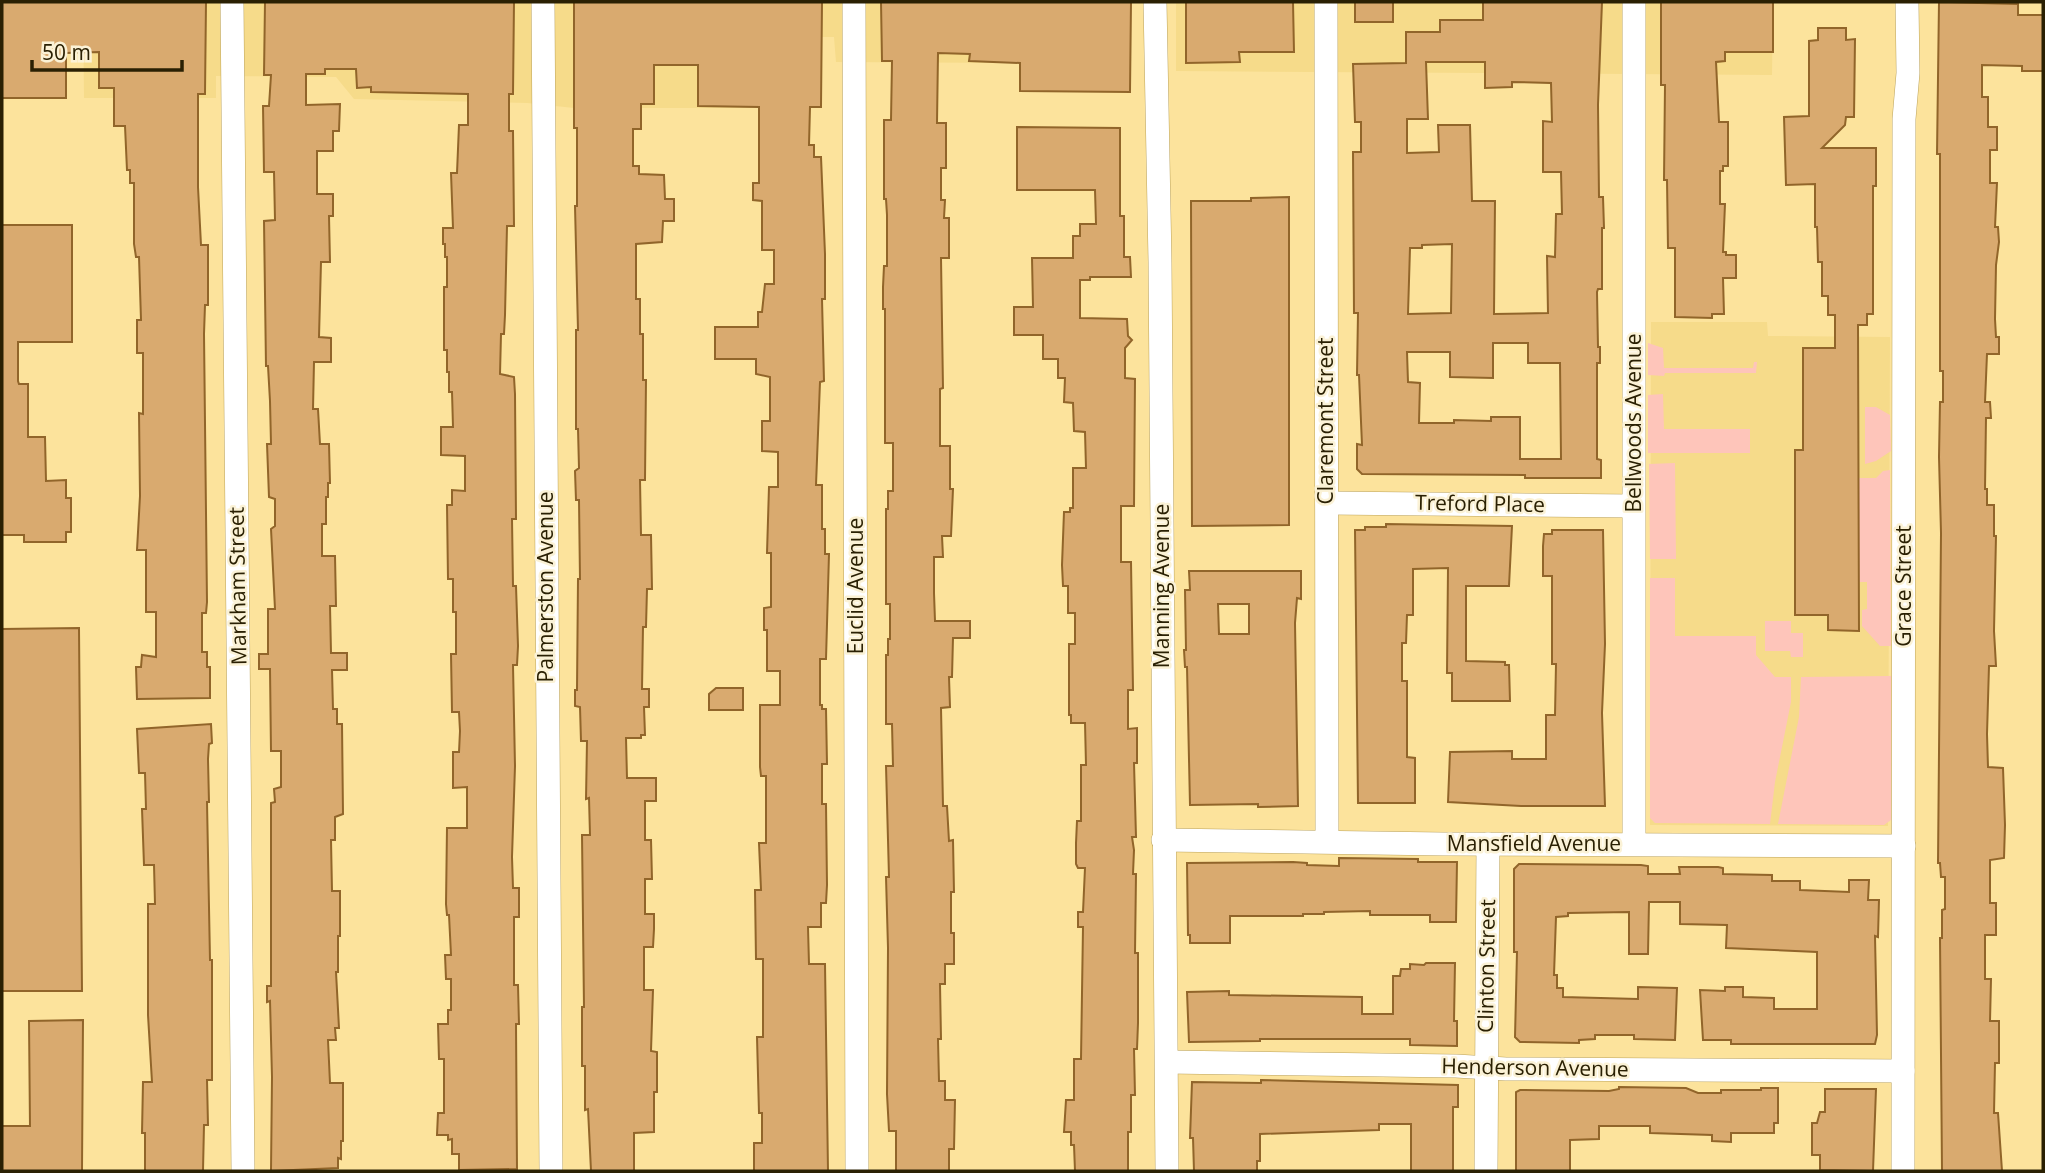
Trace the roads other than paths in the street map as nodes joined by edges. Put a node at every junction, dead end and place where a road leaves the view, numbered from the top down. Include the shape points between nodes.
1 (232, 2) edge
2 (543, 2) edge
3 (854, 2) edge
4 (1156, 2) edge
5 (1326, 2) edge
6 (1634, 2) edge
7 (1907, 2) edge
8 (1327, 503) junction
9 (1633, 506) junction
10 (1163, 839) junction
11 (1327, 841) junction
12 (1488, 844) junction
13 (1634, 845) junction
14 (1904, 846) junction
15 (1167, 1062) junction
16 (1486, 1066) junction
17 (1903, 1071) junction
18 (243, 1171) edge
19 (551, 1171) edge
20 (857, 1171) edge
21 (1167, 1171) edge
22 (1486, 1171) edge
23 (1903, 1171) edge

1 - 18 street, Markham Street
2 - 19 street, Palmerston Avenue
3 - 20 street, Euclid Avenue
4 - 10 street, Manning Avenue
5 - 8 street, Claremont Street
6 - 9 street, Bellwoods Avenue
7 - 14 street, Grace Street
8 - 9 street, Treford Place
8 - 11 street, Claremont Street
9 - 13 street, Bellwoods Avenue
10 - 11 street, Mansfield Avenue
10 - 15 street, Manning Avenue
11 - 12 street, Mansfield Avenue
12 - 13 street, Mansfield Avenue
12 - 16 street, Clinton Street
13 - 14 street, Mansfield Avenue
14 - 17 street, Grace Street
15 - 16 street, Henderson Avenue
15 - 21 street, Manning Avenue
16 - 17 street, Henderson Avenue
16 - 22 street, Clinton Street
17 - 23 street, Grace Street

